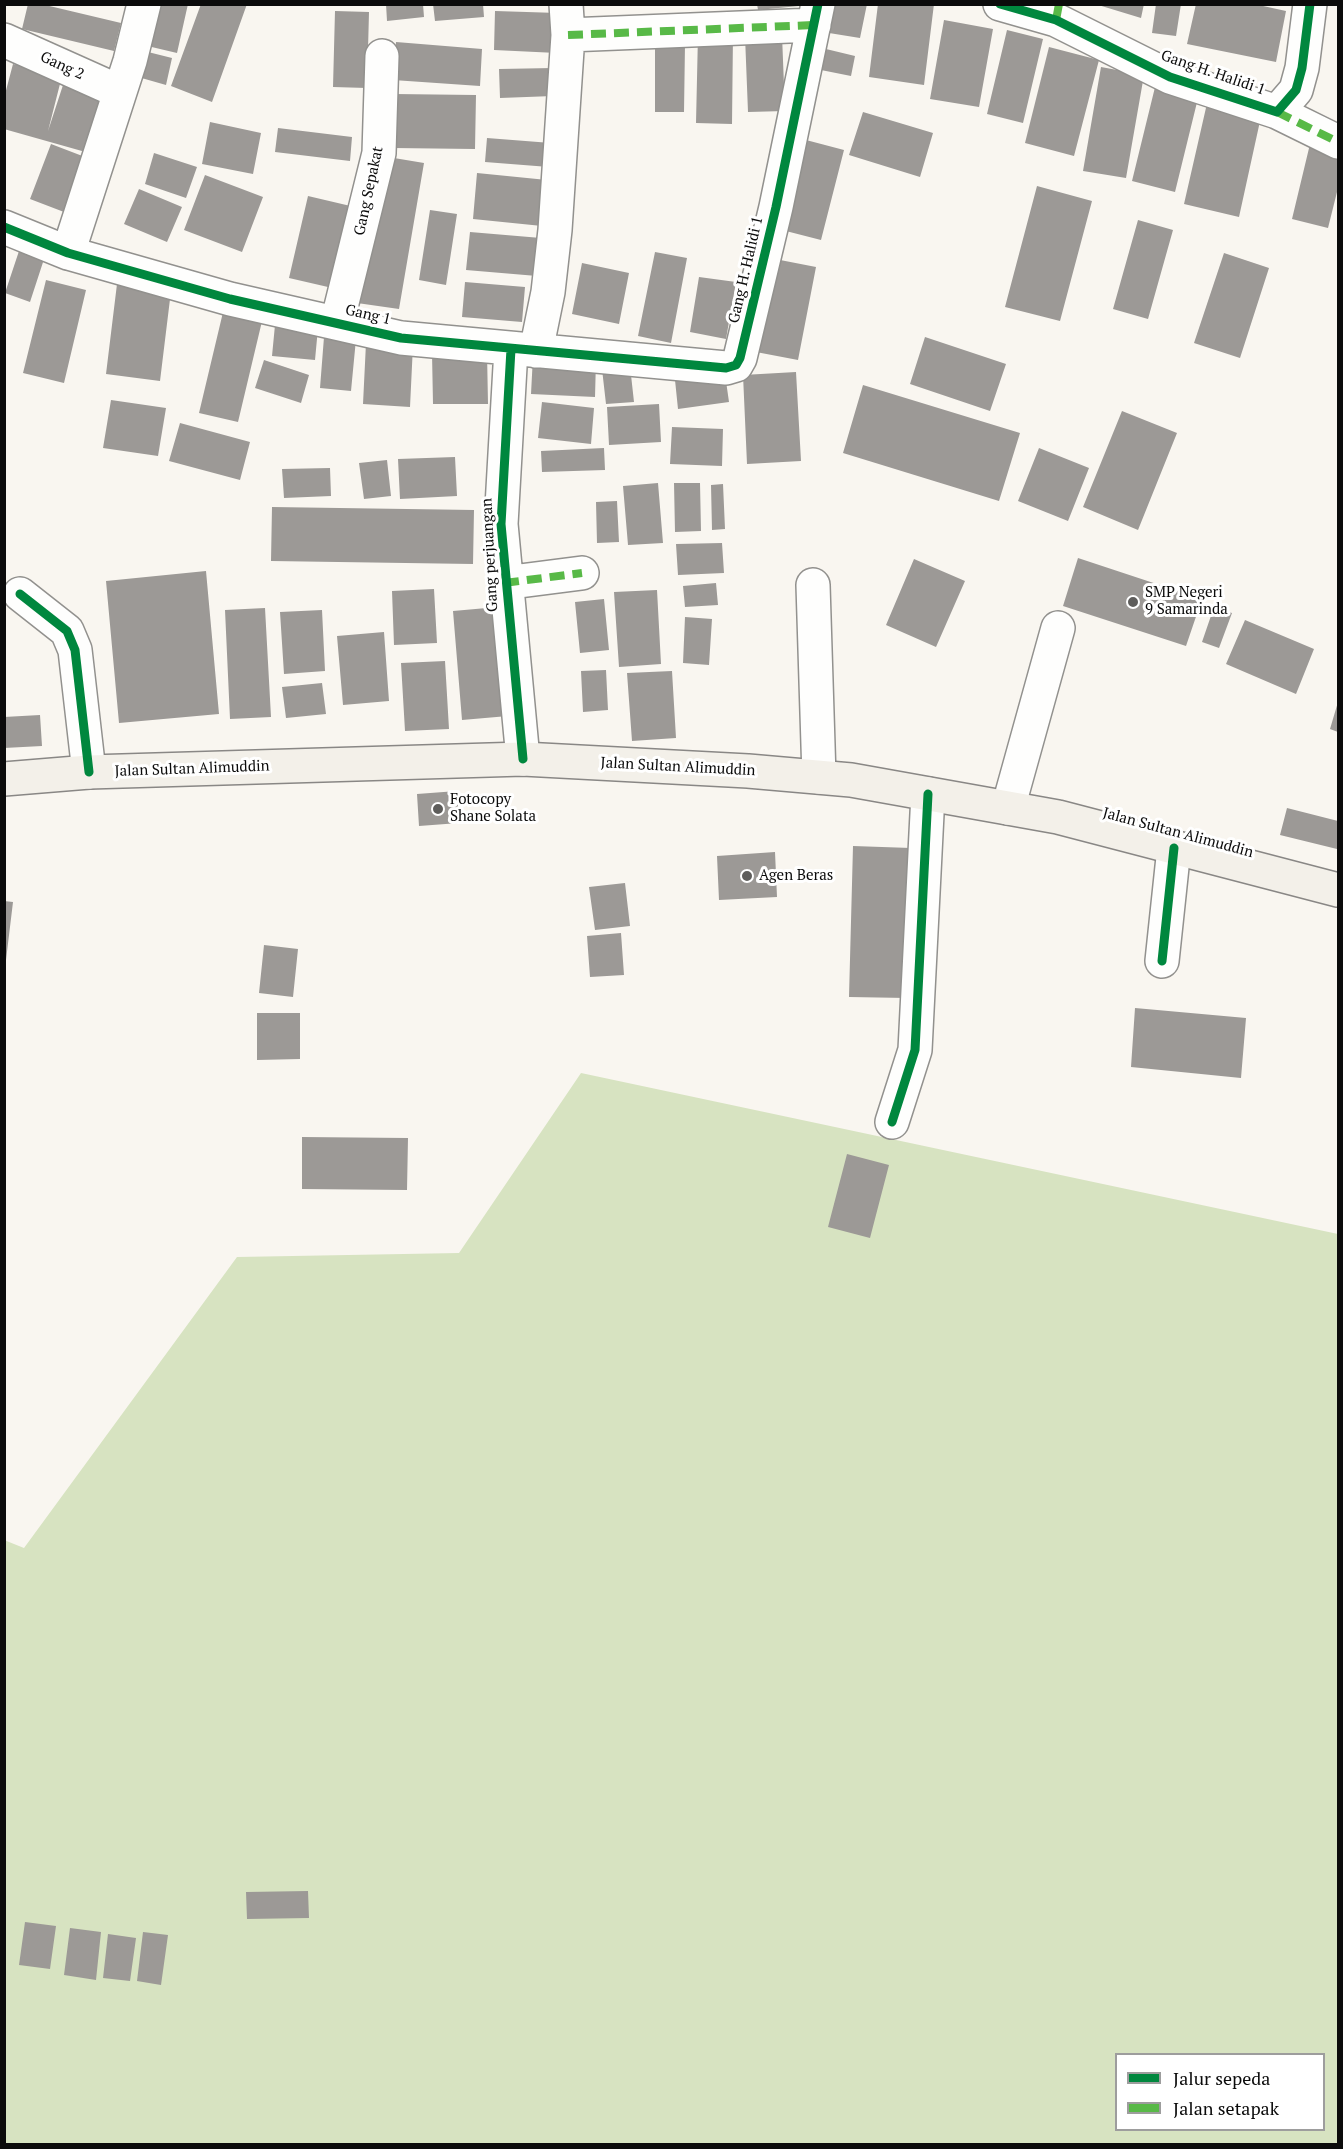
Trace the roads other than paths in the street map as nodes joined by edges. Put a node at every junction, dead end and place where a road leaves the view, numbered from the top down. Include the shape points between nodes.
1 (144, 4) edge
2 (1000, 4) edge
3 (1310, 4) edge
4 (1058, 12) edge
5 (816, 15) edge
6 (567, 20) edge
7 (4, 40) edge
8 (382, 56) dead end
9 (120, 92) junction
10 (1276, 112) junction
11 (1338, 142) edge
12 (4, 227) edge
13 (68, 253) junction
14 (337, 323) junction
15 (523, 350) junction
16 (736, 365) joint
17 (582, 573) dead end
18 (504, 583) junction
19 (813, 585) dead end
20 (20, 594) dead end
21 (1058, 627) dead end
22 (523, 759) junction
23 (89, 772) junction
24 (819, 777) junction
25 (4, 779) edge
26 (928, 794) junction
27 (1008, 808) junction
28 (1174, 848) junction
29 (1338, 890) edge
30 (1162, 961) dead end
31 (892, 1122) dead end

1 - 9 street
2 - 4 street, Gang H. Halidi 1
3 - 10 street, Gang H. Halidi 1 via 1296,90
4 - 10 street, Gang H. Halidi 1 via 1170,77
5 - 6 street
5 - 16 street, Gang H. Halidi 1 via 776,207
6 - 15 street, Gang perjuangan via 548,292
7 - 9 street, Gang 2
8 - 14 street, Gang Sepakat via 379,153
9 - 13 street
10 - 11 street
12 - 13 street, Gang 1
13 - 14 street, Gang 1 via 230,299
14 - 15 street, Gang 1 via 401,338
15 - 16 street, Gang 1 via 717,368
15 - 18 street, Gang perjuangan via 502,480
17 - 18 street
18 - 22 street, Gang perjuangan
19 - 24 street
20 - 23 street via 67,631 75,650
21 - 27 street
22 - 23 main road, Jalan Sultan Alimuddin
22 - 24 main road, Jalan Sultan Alimuddin
23 - 25 main road, Jalan Sultan Alimuddin
24 - 26 main road, Jalan Sultan Alimuddin
26 - 27 main road, Jalan Sultan Alimuddin
26 - 31 street via 915,1050
27 - 28 main road, Jalan Sultan Alimuddin
28 - 29 main road, Jalan Sultan Alimuddin
28 - 30 street

